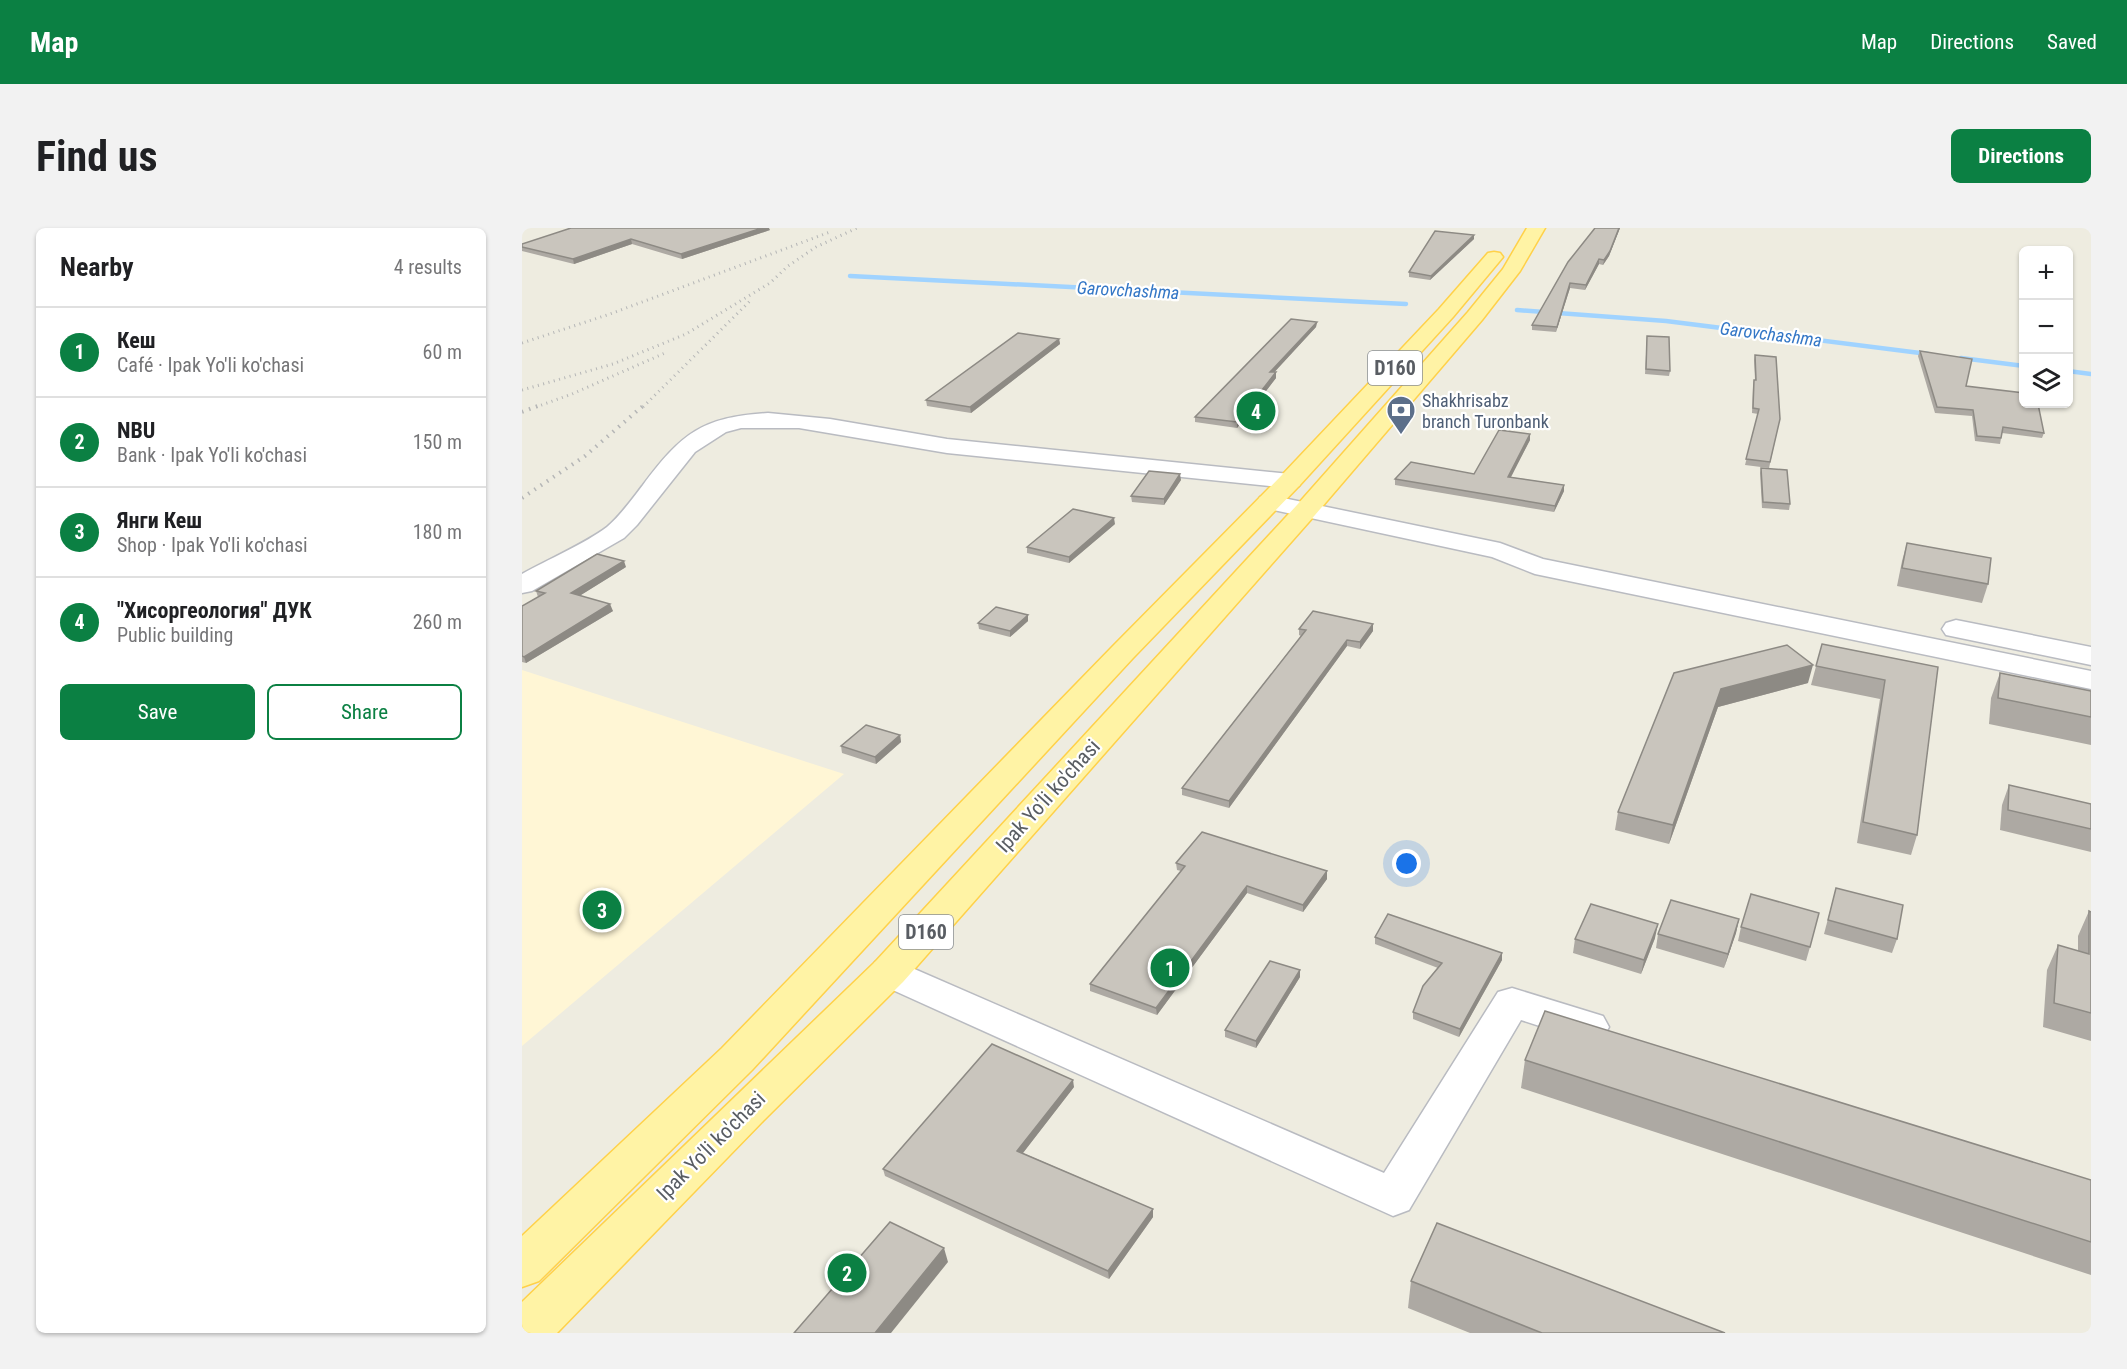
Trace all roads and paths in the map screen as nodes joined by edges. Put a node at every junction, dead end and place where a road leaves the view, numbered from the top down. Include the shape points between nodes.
1 (1536, 228) edge
2 (1505, 239) dead end
3 (1288, 497) junction
4 (1500, 551) junction
5 (522, 585) edge
6 (2091, 656) edge
7 (2091, 680) edge
8 (889, 972) junction
9 (1626, 1039) edge
10 (522, 1266) edge
11 (525, 1333) edge

1 - 3 main road, Ipak Yo'li ko'chasi / D160 via 1511,271 1476,316
2 - 3 main road, Ipak Yo'li ko'chasi / D160 via 1487,267
3 - 4 street
3 - 5 street via 1178,467 946,446 801,423 739,421 705,433 689,447 662,473 615,533
3 - 8 main road, Ipak Yo'li ko'chasi / D160
3 - 10 main road, Ipak Yo'li ko'chasi / D160 via 1123,652 737,1059
4 - 6 street via 1550,550
4 - 7 street via 1535,566
8 - 9 street via 1392,1197 1512,1002
8 - 11 main road, Ipak Yo'li ko'chasi / D160

